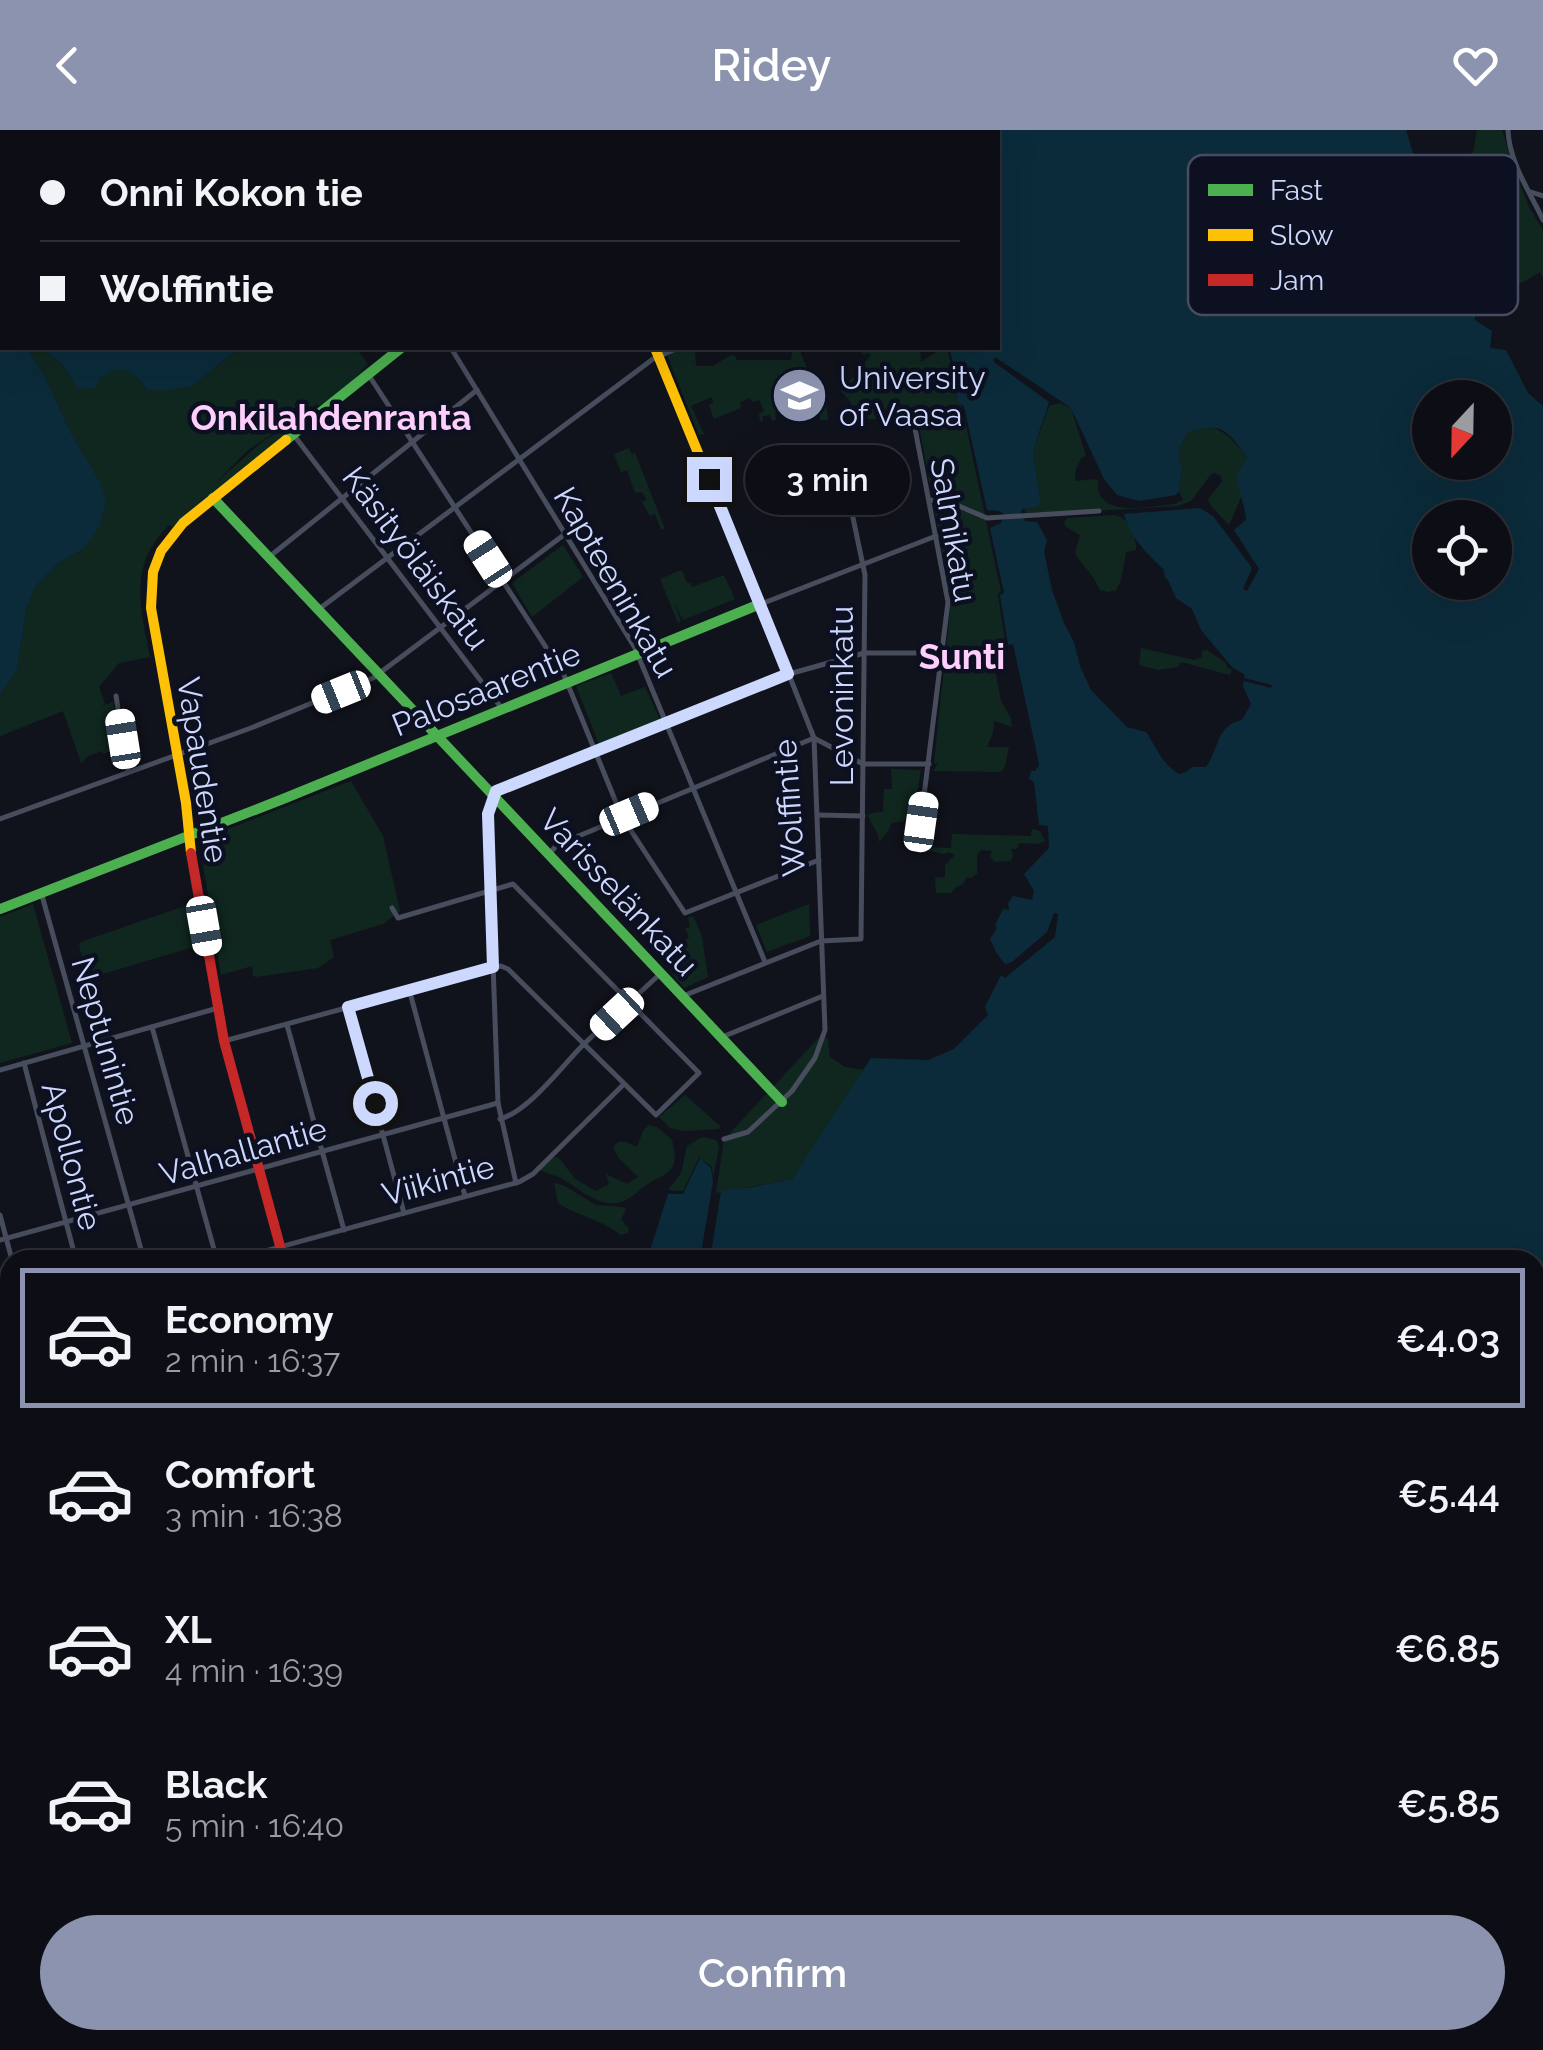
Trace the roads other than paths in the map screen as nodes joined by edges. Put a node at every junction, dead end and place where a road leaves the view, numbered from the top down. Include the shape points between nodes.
1 (1508, 130) edge
2 (1514, 155) edge
3 (1518, 167) edge
4 (1531, 192) junction
5 (1543, 196) edge
6 (1543, 220) edge
7 (398, 350) edge
8 (451, 350) edge
9 (657, 352) edge
10 (368, 374) junction
11 (477, 390) junction
12 (912, 418) dead end
13 (293, 434) junction
14 (412, 442) junction
15 (840, 456) dead end
16 (519, 459) junction
17 (214, 498) junction
18 (342, 498) junction
19 (928, 500) junction
20 (455, 508) junction
21 (1099, 511) dead end
22 (564, 534) junction
23 (936, 536) junction
24 (269, 557) junction
25 (388, 558) junction
26 (862, 565) junction
27 (502, 580) junction
28 (760, 604) junction
29 (319, 609) junction
30 (440, 627) junction
31 (864, 653) junction
32 (943, 653) junction
33 (637, 654) junction
34 (379, 673) junction
35 (788, 674) junction
36 (567, 682) junction
37 (116, 696) dead end
38 (503, 710) junction
39 (666, 723) junction
40 (437, 736) junction
41 (814, 738) junction
42 (596, 752) junction
43 (176, 754) junction
44 (863, 764) junction
45 (929, 764) junction
46 (128, 772) junction
47 (692, 787) junction
48 (493, 794) junction
49 (818, 815) junction
50 (863, 816) junction
51 (622, 817) junction
52 (0, 819) edge
53 (920, 828) dead end
54 (189, 834) junction
55 (549, 854) junction
56 (819, 860) junction
57 (490, 891) junction
58 (41, 892) junction
59 (735, 893) junction
60 (0, 908) edge
61 (392, 908) dead end
62 (822, 941) junction
63 (766, 962) junction
64 (493, 967) junction
65 (662, 973) junction
66 (409, 990) junction
67 (683, 996) junction
68 (823, 996) junction
69 (629, 1002) junction
70 (348, 1007) junction
71 (218, 1008) junction
72 (287, 1024) junction
73 (152, 1027) junction
74 (722, 1037) junction
75 (224, 1041) junction
76 (583, 1045) junction
77 (84, 1046) junction
78 (24, 1063) junction
79 (0, 1070) edge
80 (623, 1085) junction
81 (782, 1102) junction
82 (498, 1103) junction
83 (444, 1117) junction
84 (500, 1120) junction
85 (383, 1135) junction
86 (724, 1139) dead end
87 (322, 1152) junction
88 (258, 1169) junction
89 (516, 1183) junction
90 (196, 1188) junction
91 (464, 1196) junction
92 (128, 1206) junction
93 (404, 1213) junction
94 (0, 1215) edge
95 (67, 1223) junction
96 (344, 1230) junction
97 (3, 1240) edge
98 (280, 1246) junction
99 (74, 1250) edge
100 (141, 1250) edge
101 (214, 1250) edge
102 (266, 1250) edge

1 - 2 street
3 - 4 street
4 - 5 street
4 - 6 street
7 - 10 main road, Vapaudentie
8 - 11 street, Kapteeninkatu
9 - 16 street
9 - 28 main road, Wolffintie
10 - 13 main road, Vapaudentie
10 - 14 street
11 - 14 street
11 - 16 street, Kapteeninkatu
12 - 19 street, Salmikatu
13 - 17 main road, Vapaudentie
13 - 18 street, Käsityöläiskatu
14 - 18 street
14 - 20 street
15 - 26 street, Levoninkatu
16 - 20 street
16 - 22 street, Kapteeninkatu
17 - 24 main road, Varisselänkatu
17 - 43 main road, Vapaudentie via 166,540 152,577 151,608
18 - 24 street
18 - 25 street, Käsityöläiskatu
19 - 21 street via 980,517
19 - 23 street, Salmikatu
20 - 25 street
20 - 27 street
22 - 27 street
22 - 33 street, Kapteeninkatu
23 - 26 street, Palosaarentie
23 - 32 street, Salmikatu via 948,602
24 - 29 main road, Varisselänkatu
25 - 29 street
25 - 30 street, Käsityöläiskatu
26 - 28 street, Palosaarentie
26 - 31 street, Levoninkatu
27 - 30 street
27 - 36 street
28 - 33 main road, Palosaarentie
28 - 35 street, Wolffintie
29 - 34 main road, Varisselänkatu
30 - 34 street
30 - 38 street, Käsityöläiskatu
31 - 32 street
31 - 35 street
31 - 44 street, Levoninkatu
32 - 45 street, Salmikatu
33 - 36 main road, Palosaarentie
33 - 39 street, Kapteeninkatu
34 - 40 main road, Varisselänkatu
34 - 43 street
35 - 39 street
35 - 41 street, Wolffintie
36 - 38 main road, Palosaarentie
36 - 42 street
37 - 46 street
38 - 40 main road, Palosaarentie
39 - 42 street
39 - 47 street, Kapteeninkatu
40 - 48 main road, Varisselänkatu
40 - 54 main road, Palosaarentie
41 - 44 street
41 - 47 street
41 - 49 street, Wolffintie
42 - 48 street
42 - 51 street
43 - 46 street
43 - 54 main road, Vapaudentie
44 - 45 street
44 - 50 street, Levoninkatu
45 - 53 street, Salmikatu
46 - 52 street
47 - 51 street
47 - 59 street, Kapteeninkatu
48 - 55 main road, Varisselänkatu
48 - 57 street
49 - 50 street
49 - 56 street, Wolffintie
50 - 62 street, Levoninkatu via 862,939
51 - 55 street
51 - 59 street via 685,912
54 - 58 main road, Palosaarentie
54 - 71 main road, Vapaudentie
55 - 65 main road, Varisselänkatu
56 - 59 street
56 - 62 street, Wolffintie
57 - 61 street via 398,918
57 - 64 street
57 - 69 street via 512,884
58 - 60 main road, Palosaarentie
58 - 77 street, Neptunintie
59 - 63 street, Kapteeninkatu
62 - 63 street
62 - 68 street, Wolffintie
63 - 67 street
64 - 66 street
64 - 76 street via 508,969
64 - 82 street
65 - 67 main road, Varisselänkatu
65 - 69 street
66 - 70 street
66 - 83 street
67 - 74 main road, Varisselänkatu
68 - 74 street
68 - 81 street, Wolffintie via 825,1030 815,1058
69 - 76 street
69 - 80 street via 700,1073 656,1115
70 - 72 street
70 - 85 street
71 - 73 street
71 - 75 main road, Vapaudentie
72 - 75 street
72 - 87 street
73 - 77 street
73 - 90 street
74 - 81 main road, Varisselänkatu
75 - 88 main road, Vapaudentie
76 - 80 street
76 - 84 street
77 - 78 street
77 - 92 street, Neptunintie
78 - 79 street
78 - 95 street, Apollontie
80 - 89 street, Viikintie
81 - 86 street, Wolffintie via 748,1132
82 - 83 street, Valhallantie
82 - 84 street
83 - 85 street, Valhallantie
83 - 91 street
84 - 89 street
85 - 87 street, Valhallantie
85 - 93 street
87 - 88 street, Valhallantie
87 - 96 street
88 - 90 street, Valhallantie
88 - 98 main road, Vapaudentie
89 - 91 street, Viikintie
90 - 92 street, Valhallantie
90 - 101 street
91 - 93 street, Viikintie
92 - 95 street, Valhallantie
92 - 100 street, Neptunintie
93 - 96 street, Viikintie
94 - 97 street
95 - 97 street, Valhallantie
95 - 99 street, Apollontie
96 - 98 street, Viikintie
98 - 102 street, Viikintie

